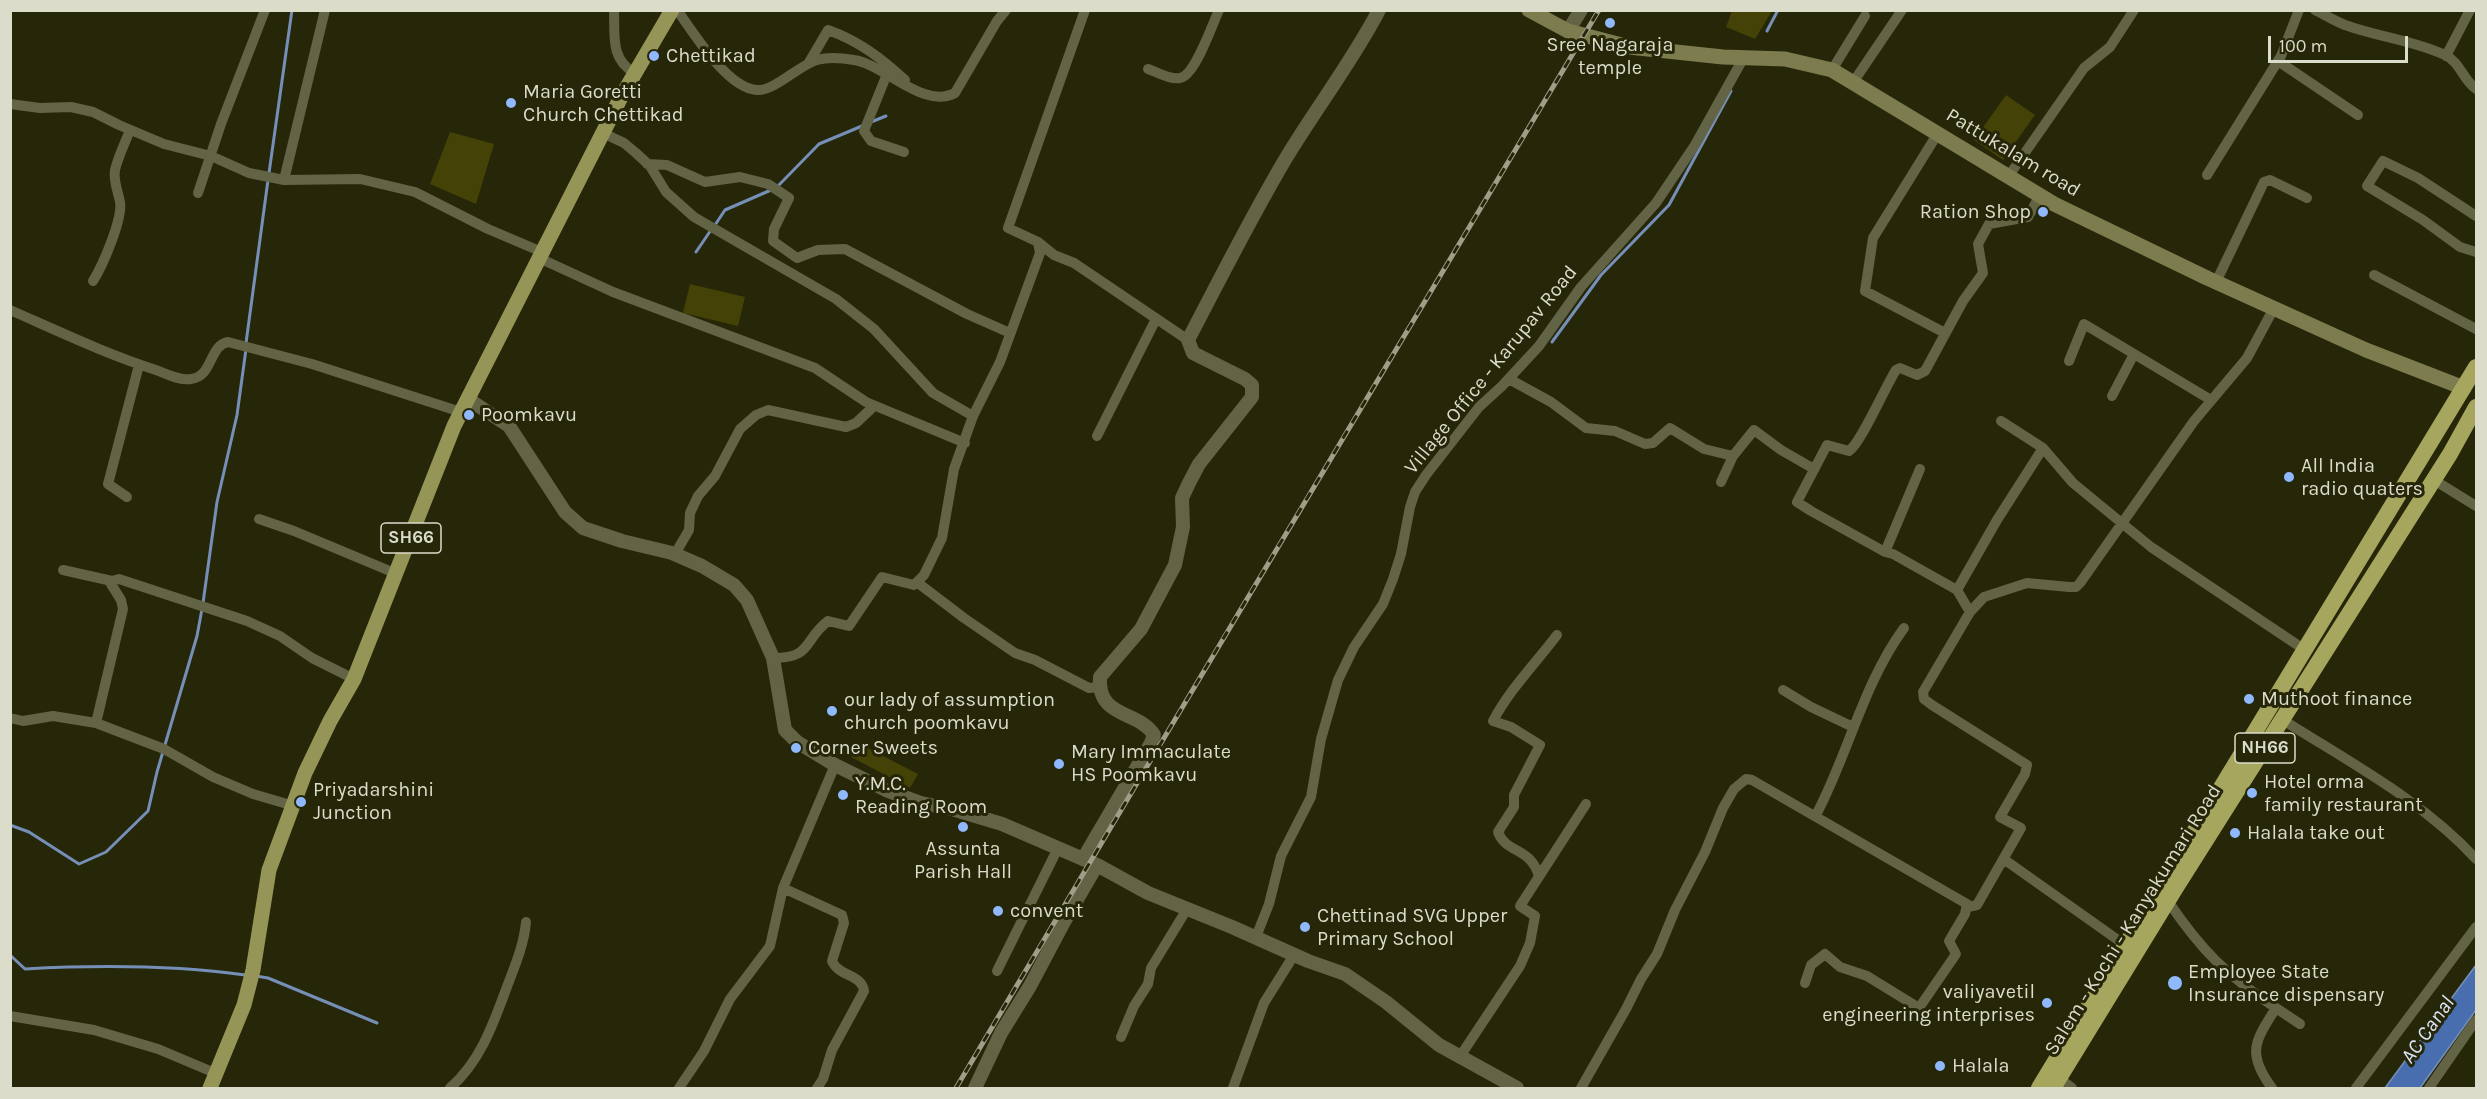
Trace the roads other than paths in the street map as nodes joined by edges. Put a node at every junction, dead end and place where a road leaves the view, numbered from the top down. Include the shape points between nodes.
1 (265, 10) edge
2 (325, 10) edge
3 (614, 10) edge
4 (672, 10) edge
5 (677, 10) edge
6 (1006, 10) edge
7 (1085, 10) edge
8 (1218, 10) edge
9 (1379, 10) edge
10 (1529, 10) edge
11 (1581, 10) edge
12 (1902, 10) edge
13 (2134, 10) edge
14 (2299, 10) edge
15 (2315, 10) edge
16 (2470, 10) edge
17 (1865, 16) dead end
18 (1568, 31) junction
19 (2446, 56) junction
20 (1744, 57) junction
21 (2278, 61) junction
22 (808, 64) junction
23 (1148, 69) dead end
24 (1832, 69) junction
25 (889, 71) junction
26 (635, 73) junction
27 (1854, 81) junction
28 (2476, 89) edge
29 (10, 104) edge
30 (2358, 115) dead end
31 (130, 130) junction
32 (603, 133) junction
33 (1938, 133) junction
34 (904, 152) dead end
35 (211, 156) junction
36 (647, 164) junction
37 (2207, 176) dead end
38 (2008, 177) junction
39 (284, 180) junction
40 (198, 193) dead end
41 (2040, 195) junction
42 (2307, 198) dead end
43 (2476, 216) edge
44 (1038, 242) junction
45 (2476, 252) edge
46 (541, 255) junction
47 (2374, 275) dead end
48 (93, 281) dead end
49 (2217, 282) junction
50 (2274, 308) junction
51 (10, 310) edge
52 (1156, 319) junction
53 (2476, 329) edge
54 (1010, 333) junction
55 (1945, 333) junction
56 (1188, 340) junction
57 (2134, 354) junction
58 (2069, 361) dead end
59 (139, 365) junction
60 (2476, 367) edge
61 (1509, 379) junction
62 (2464, 388) junction
63 (2112, 396) dead end
64 (2211, 400) junction
65 (874, 405) junction
66 (465, 406) junction
67 (2476, 407) edge
68 (973, 416) junction
69 (2001, 421) dead end
70 (1097, 436) dead end
71 (965, 443) junction
72 (2043, 448) junction
73 (1733, 456) junction
74 (1814, 469) junction
75 (1920, 469) dead end
76 (2434, 480) junction
77 (1721, 482) dead end
78 (128, 497) dead end
79 (2476, 506) edge
80 (259, 519) dead end
81 (2123, 523) junction
82 (1885, 552) junction
83 (675, 554) junction
84 (63, 570) dead end
85 (397, 574) junction
86 (112, 581) junction
87 (918, 583) junction
88 (1957, 590) junction
89 (1970, 612) junction
90 (1904, 628) dead end
91 (1557, 635) dead end
92 (2305, 650) junction
93 (773, 658) junction
94 (354, 679) junction
95 (1099, 687) junction
96 (1783, 690) dead end
97 (10, 718) edge
98 (2283, 720) junction
99 (96, 723) junction
100 (1853, 727) junction
101 (835, 765) junction
102 (1586, 804) dead end
103 (294, 806) junction
104 (1816, 815) junction
105 (1058, 848) junction
106 (1083, 859) junction
107 (2476, 859) edge
108 (2004, 860) junction
109 (1097, 865) junction
110 (1539, 876) junction
111 (783, 888) junction
112 (2168, 901) junction
113 (1968, 907) junction
114 (1186, 909) junction
115 (526, 922) dead end
116 (2476, 927) edge
117 (1256, 937) junction
118 (2125, 945) junction
119 (1294, 955) junction
120 (997, 971) dead end
121 (1805, 983) dead end
122 (2276, 1008) junction
123 (10, 1016) edge
124 (2476, 1020) edge
125 (2300, 1024) dead end
126 (1121, 1037) dead end
127 (1459, 1058) junction
128 (215, 1073) junction
129 (1498, 1085) edge
130 (2061, 1085) edge
131 (210, 1089) edge
132 (450, 1089) edge
133 (679, 1089) edge
134 (817, 1089) edge
135 (975, 1089) edge
136 (1233, 1089) edge
137 (1517, 1089) edge
138 (1581, 1089) edge
139 (2039, 1089) edge
140 (2272, 1089) edge
141 (2356, 1089) edge
142 (2429, 1089) edge

1 - 35 street
2 - 39 street
3 - 26 street via 615,53
4 - 26 main road, SH66
5 - 22 street via 713,60 745,86 767,89
6 - 25 street via 955,93 929,95 916,91
7 - 44 street via 1008,228
8 - 23 street via 1186,76 1175,78
9 - 56 street via 1281,167
10 - 18 main road, Pattukalam road
11 - 18 street
12 - 27 street
13 - 38 street via 2110,47 2084,68
14 - 21 street
15 - 19 street via 2345,25
16 - 19 street
17 - 24 street
18 - 20 main road, Pattukalam road via 1629,47
19 - 28 street
20 - 24 main road, Pattukalam road via 1785,59
20 - 61 street, Village Office - Karupav Road via 1662,196
21 - 30 street
21 - 37 street
22 - 25 street via 832,58
22 - 25 street via 828,30 850,38
24 - 27 main road, Pattukalam road
25 - 34 street via 864,131 871,141
26 - 32 main road, SH66
27 - 33 main road, Pattukalam road
29 - 31 street via 71,107 93,112
31 - 35 street via 179,149
31 - 48 street via 115,171 121,203 117,220 101,269
32 - 36 street via 624,143
32 - 46 main road, SH66
33 - 38 main road, Pattukalam road
33 - 55 street via 1874,238 1865,291
35 - 39 street via 249,172
35 - 40 street
36 - 54 street via 667,165 705,182 740,177 768,184 789,198 774,229 773,242 796,258 818,250 845,249
36 - 68 street via 680,206 836,299 874,329 933,393
38 - 41 main road, Pattukalam road
39 - 46 street via 360,179 415,192
41 - 49 main road, Pattukalam road
41 - 55 street via 2028,217 1989,224 1978,244 1983,273
42 - 49 street via 2270,180 2264,182
43 - 45 street via 2418,178 2383,161 2367,186 2460,247
44 - 52 street
44 - 54 street via 1040,253
46 - 65 street via 613,292 815,368
46 - 66 main road, SH66
47 - 53 street
49 - 50 main road, Pattukalam road
50 - 62 main road, Pattukalam road
50 - 64 street via 2247,358
51 - 59 street
52 - 56 street
52 - 70 street
54 - 68 street
55 - 74 street via 1925,371 1917,375 1896,370 1852,450 1827,445
56 - 95 street via 1193,352 1252,385 1252,397 1188,483 1182,498 1183,527 1175,564 1140,629 1100,677
57 - 58 street via 2084,324
57 - 63 street
57 - 64 street
59 - 66 street via 182,379 200,377 218,348 228,342
59 - 78 street via 108,484
60 - 62 highway
61 - 73 street via 1551,402 1586,428 1615,431 1645,444 1653,443 1670,428 1704,449
61 - 117 street, Village Office - Karupav Road via 1479,407 1416,492 1401,554 1383,604 1348,658 1333,692 1311,797 1281,855
62 - 92 highway
64 - 81 street
65 - 71 street
65 - 83 street via 856,423 846,427 768,410 756,415 740,429 715,476 698,496 688,530
66 - 83 street via 510,426 552,494 583,528
66 - 85 main road, SH66
67 - 76 highway, Salem - Kochi - Kanyakumari Road / NH66
68 - 71 street
69 - 72 street
71 - 87 street via 954,470 942,538
72 - 81 street via 2073,483
72 - 88 street
73 - 74 street via 1754,430
73 - 77 street
74 - 82 street via 1797,502
75 - 82 street
76 - 79 street
76 - 98 highway, Salem - Kochi - Kanyakumari Road / NH66
80 - 85 street
81 - 89 street via 2076,586 2027,583 1984,597
81 - 92 street via 2167,558
82 - 88 street
83 - 93 street via 734,585 747,600
84 - 86 street
85 - 94 main road, SH66
86 - 94 street via 124,579 247,621
86 - 99 street via 123,609
87 - 93 street via 882,578 849,626 828,621 801,653
87 - 95 street via 1015,653 1089,688
88 - 89 street
89 - 108 street via 1923,696 2027,765 2000,817 2020,828
90 - 100 street
91 - 110 street via 1527,670 1493,722 1540,745 1514,795 1514,807 1498,832 1501,840 1535,863
92 - 118 highway
93 - 101 street via 785,730
94 - 103 main road, SH66 via 330,720
95 - 106 street via 1105,701 1150,728 1154,735
96 - 100 street
97 - 99 street via 23,721 53,716
98 - 107 street via 2396,792
98 - 112 highway, Salem - Kochi - Kanyakumari Road / NH66
99 - 103 street via 165,748 213,777
100 - 104 street
101 - 105 street via 899,795 986,818
101 - 111 street
102 - 110 street
103 - 128 main road, SH66 via 269,870 244,1005
104 - 113 street
104 - 138 street via 1752,780 1741,781 1734,789 1657,954
105 - 106 street
105 - 120 street
106 - 109 street
108 - 113 street via 1977,905
108 - 118 street
109 - 114 street
109 - 135 street via 1001,1033
110 - 127 street via 1520,906 1535,916 1520,966
111 - 133 street via 770,946 730,999 704,1051
111 - 134 street via 842,915 844,923 832,961 836,969 864,986
112 - 122 street via 2217,964
112 - 130 highway, Salem - Kochi - Kanyakumari Road / NH66
113 - 121 street via 1949,941 1956,954 1918,1008 1867,976 1839,967 1825,954 1811,964
114 - 117 street
114 - 126 street via 1151,968 1148,984
115 - 132 street via 522,948 489,1035
116 - 141 street
117 - 119 street
118 - 139 highway
119 - 127 street via 1344,974
119 - 136 street via 1264,1004
122 - 125 street
122 - 140 street via 2257,1039 2256,1055
123 - 128 street via 94,1030 158,1049
124 - 142 street
127 - 129 street
128 - 131 main road, SH66
129 - 137 street

